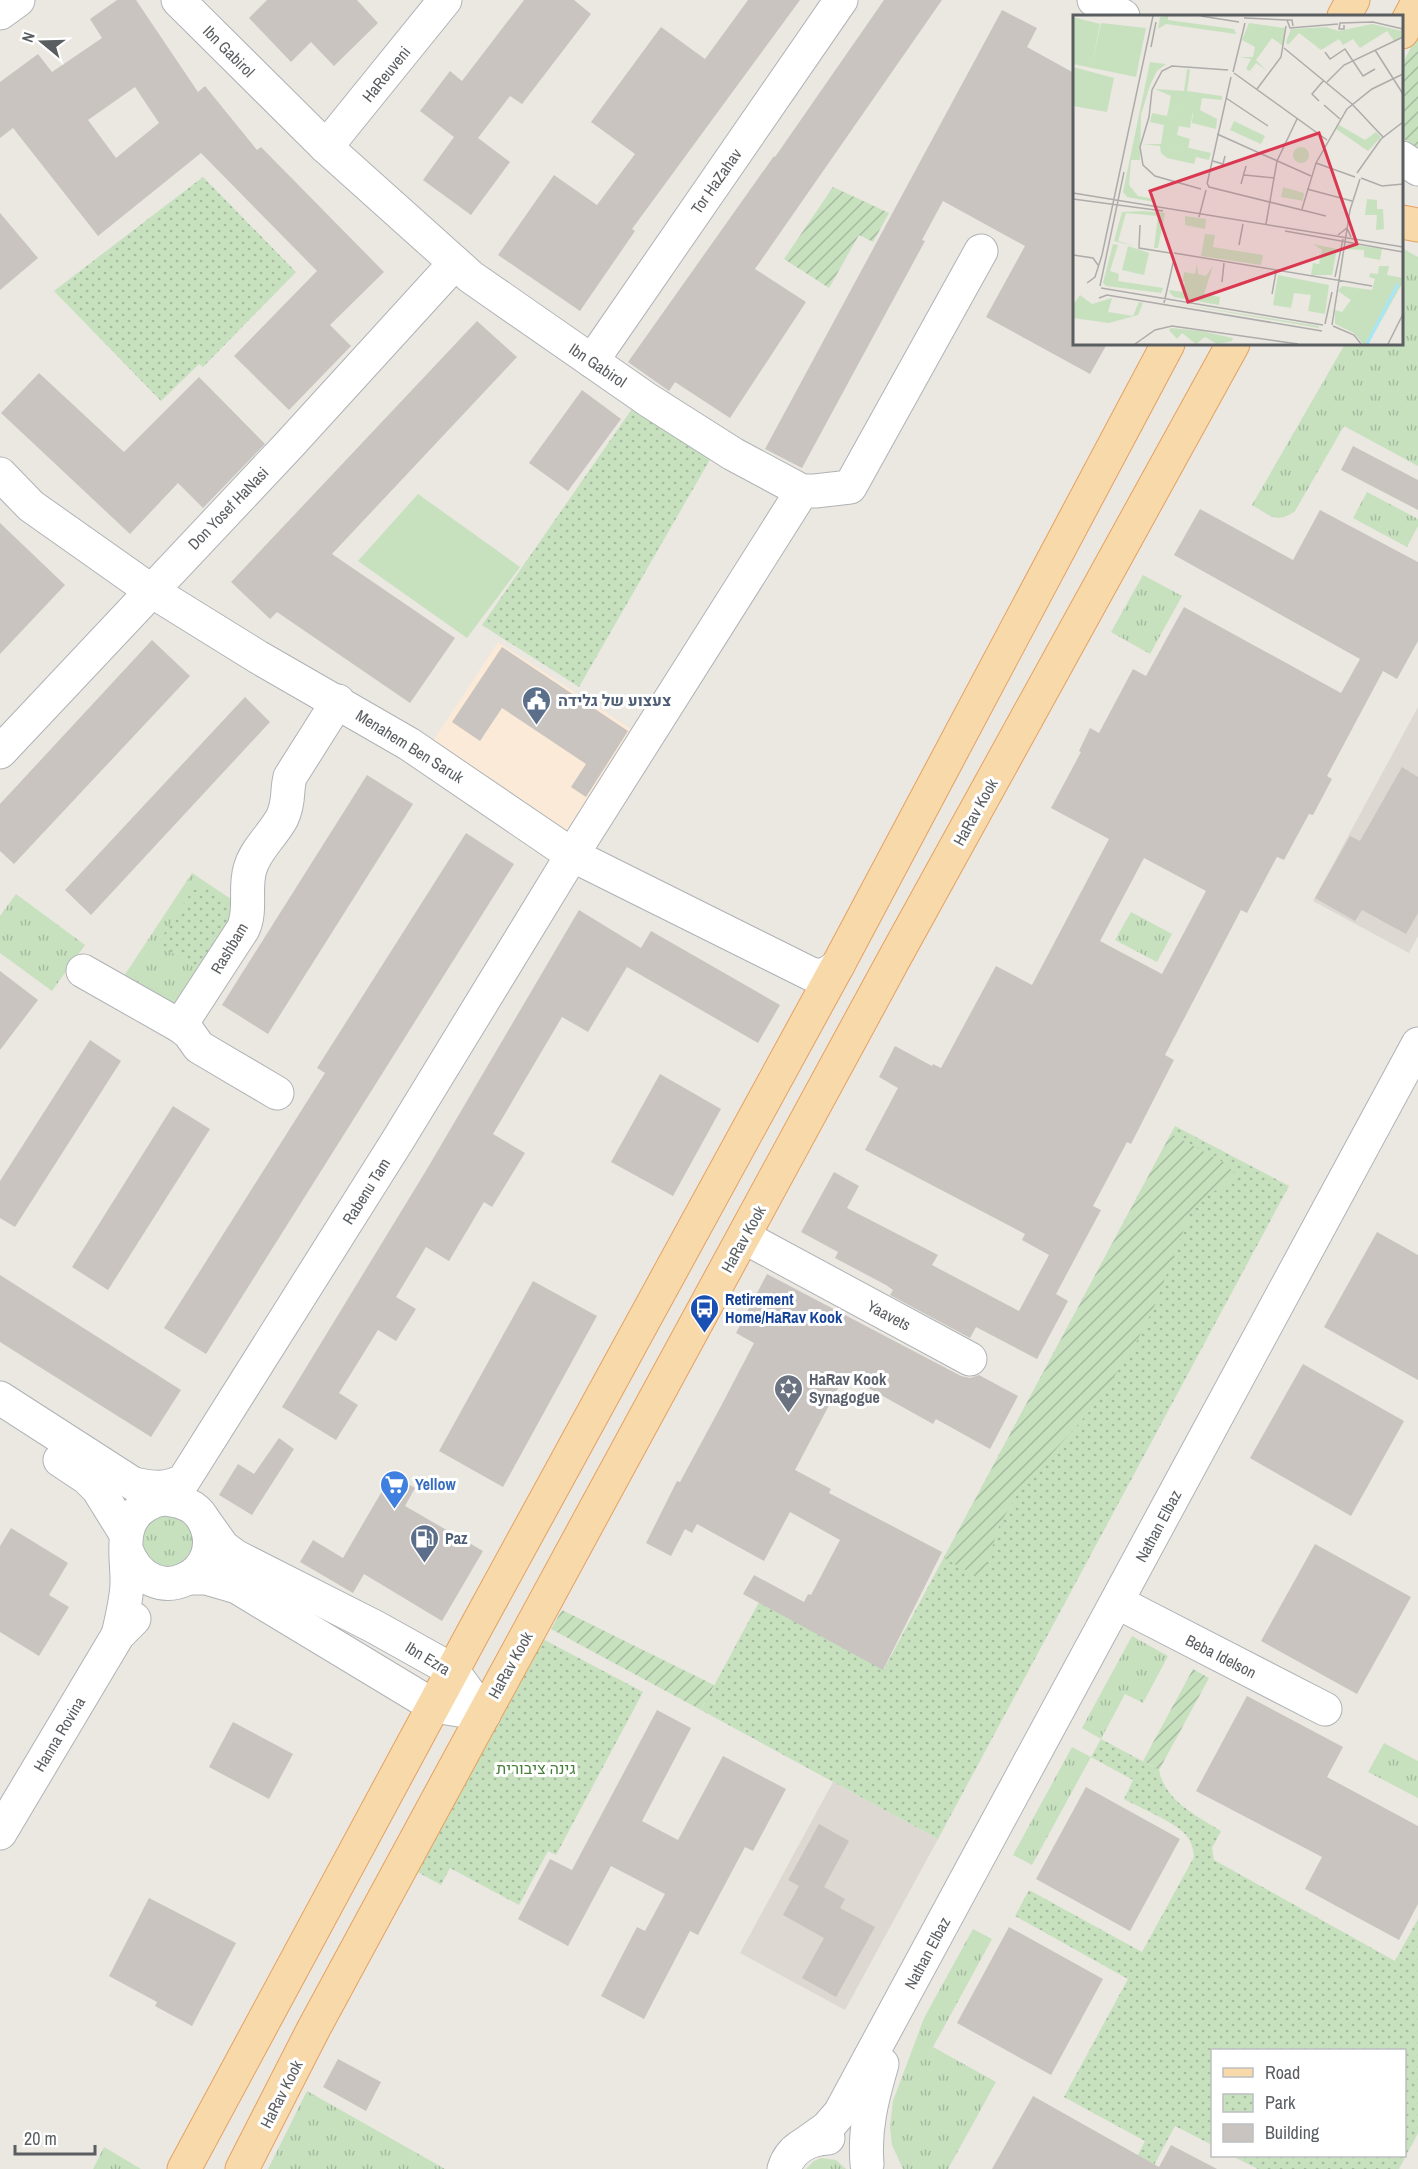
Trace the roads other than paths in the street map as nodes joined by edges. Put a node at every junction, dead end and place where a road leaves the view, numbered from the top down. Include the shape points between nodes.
1 (18, 0) edge
2 (178, 0) edge
3 (445, 0) edge
4 (841, 0) edge
5 (1094, 0) edge
6 (1353, 0) edge
7 (1418, 2) edge
8 (0, 13) edge
9 (1122, 15) edge
10 (1345, 15) edge
11 (1403, 28) edge
12 (326, 147) junction
13 (1403, 159) edge
14 (1418, 169) edge
15 (1403, 206) edge
16 (1418, 215) edge
17 (1403, 222) edge
18 (1418, 225) edge
19 (981, 251) dead end
20 (455, 263) junction
21 (1167, 345) edge
22 (1232, 345) edge
23 (1242, 345) edge
24 (592, 361) junction
25 (1201, 404) junction
26 (0, 474) edge
27 (802, 491) junction
28 (150, 590) junction
29 (338, 702) junction
30 (0, 752) edge
31 (572, 855) junction
32 (838, 965) junction
33 (83, 971) dead end
34 (180, 1026) junction
35 (1418, 1044) edge
36 (277, 1093) dead end
37 (744, 1237) junction
38 (970, 1359) dead end
39 (0, 1398) edge
40 (0, 1422) edge
41 (134, 1484) junction
42 (166, 1499) junction
43 (203, 1519) junction
44 (126, 1542) junction
45 (182, 1580) junction
46 (1117, 1602) junction
47 (118, 1635) junction
48 (452, 1671) junction
49 (434, 1706) junction
50 (1325, 1709) dead end
51 (484, 1714) junction
52 (0, 1833) edge
53 (898, 2008) junction
54 (806, 2143) junction
55 (869, 2168) edge
56 (184, 2169) edge
57 (242, 2169) edge
58 (784, 2169) edge

1 - 8 street
2 - 12 street, Ibn Gabirol
3 - 12 street, HaReuveni
4 - 24 street, Tor HaZahav
5 - 9 street
6 - 10 main road
7 - 11 main road
12 - 20 street, Ibn Gabirol
13 - 14 street
15 - 16 street
17 - 18 main road
19 - 27 street via 850,487
20 - 24 street, Ibn Gabirol
20 - 28 street, Don Yosef HaNasi
21 - 32 main road
22 - 25 main road, HaRav Kook
23 - 25 main road
24 - 27 street, Ibn Gabirol via 733,454
25 - 37 main road, HaRav Kook
26 - 28 street, Menahem Ben Saruk via 32,506
27 - 31 street, Rabenu Tam
28 - 29 street, Menahem Ben Saruk
28 - 30 street, Don Yosef HaNasi
29 - 31 street, Menahem Ben Saruk via 418,750
29 - 34 street, Rashbam via 290,777 289,799 281,818 250,869 248,915 243,929
31 - 32 street, Menahem Ben Saruk via 811,974 828,974
31 - 41 street, Rabenu Tam via 184,1480 157,1488
32 - 48 main road
33 - 34 street
34 - 36 street via 199,1047
35 - 46 street, Nathan Elbaz
37 - 38 street, Yaavets
37 - 51 main road, HaRav Kook
39 - 41 street
40 - 44 street via 87,1478 107,1502
41 - 42 street
42 - 43 street via 194,1508
42 - 44 street via 140,1509 131,1521
43 - 45 street via 209,1532 206,1559 198,1570
43 - 48 street, Ibn Ezra via 223,1548 235,1556
44 - 45 street via 130,1562 144,1576 162,1583
44 - 47 street, Hanna Rovina via 126,1600
45 - 47 street, Hanna Rovina via 148,1605
45 - 49 street via 206,1578 237,1587
46 - 50 street, Beba Idelson
46 - 53 street, Nathan Elbaz
47 - 52 street, Hanna Rovina
48 - 49 main road
48 - 51 street, Ibn Ezra
49 - 51 street
49 - 56 main road
51 - 57 main road, HaRav Kook
53 - 54 street, Nathan Elbaz via 840,2113
53 - 55 street, Nathan Elbaz via 867,2124
54 - 55 street via 825,2138 843,2140 853,2146
54 - 58 street, Nathan Elbaz via 796,2150

